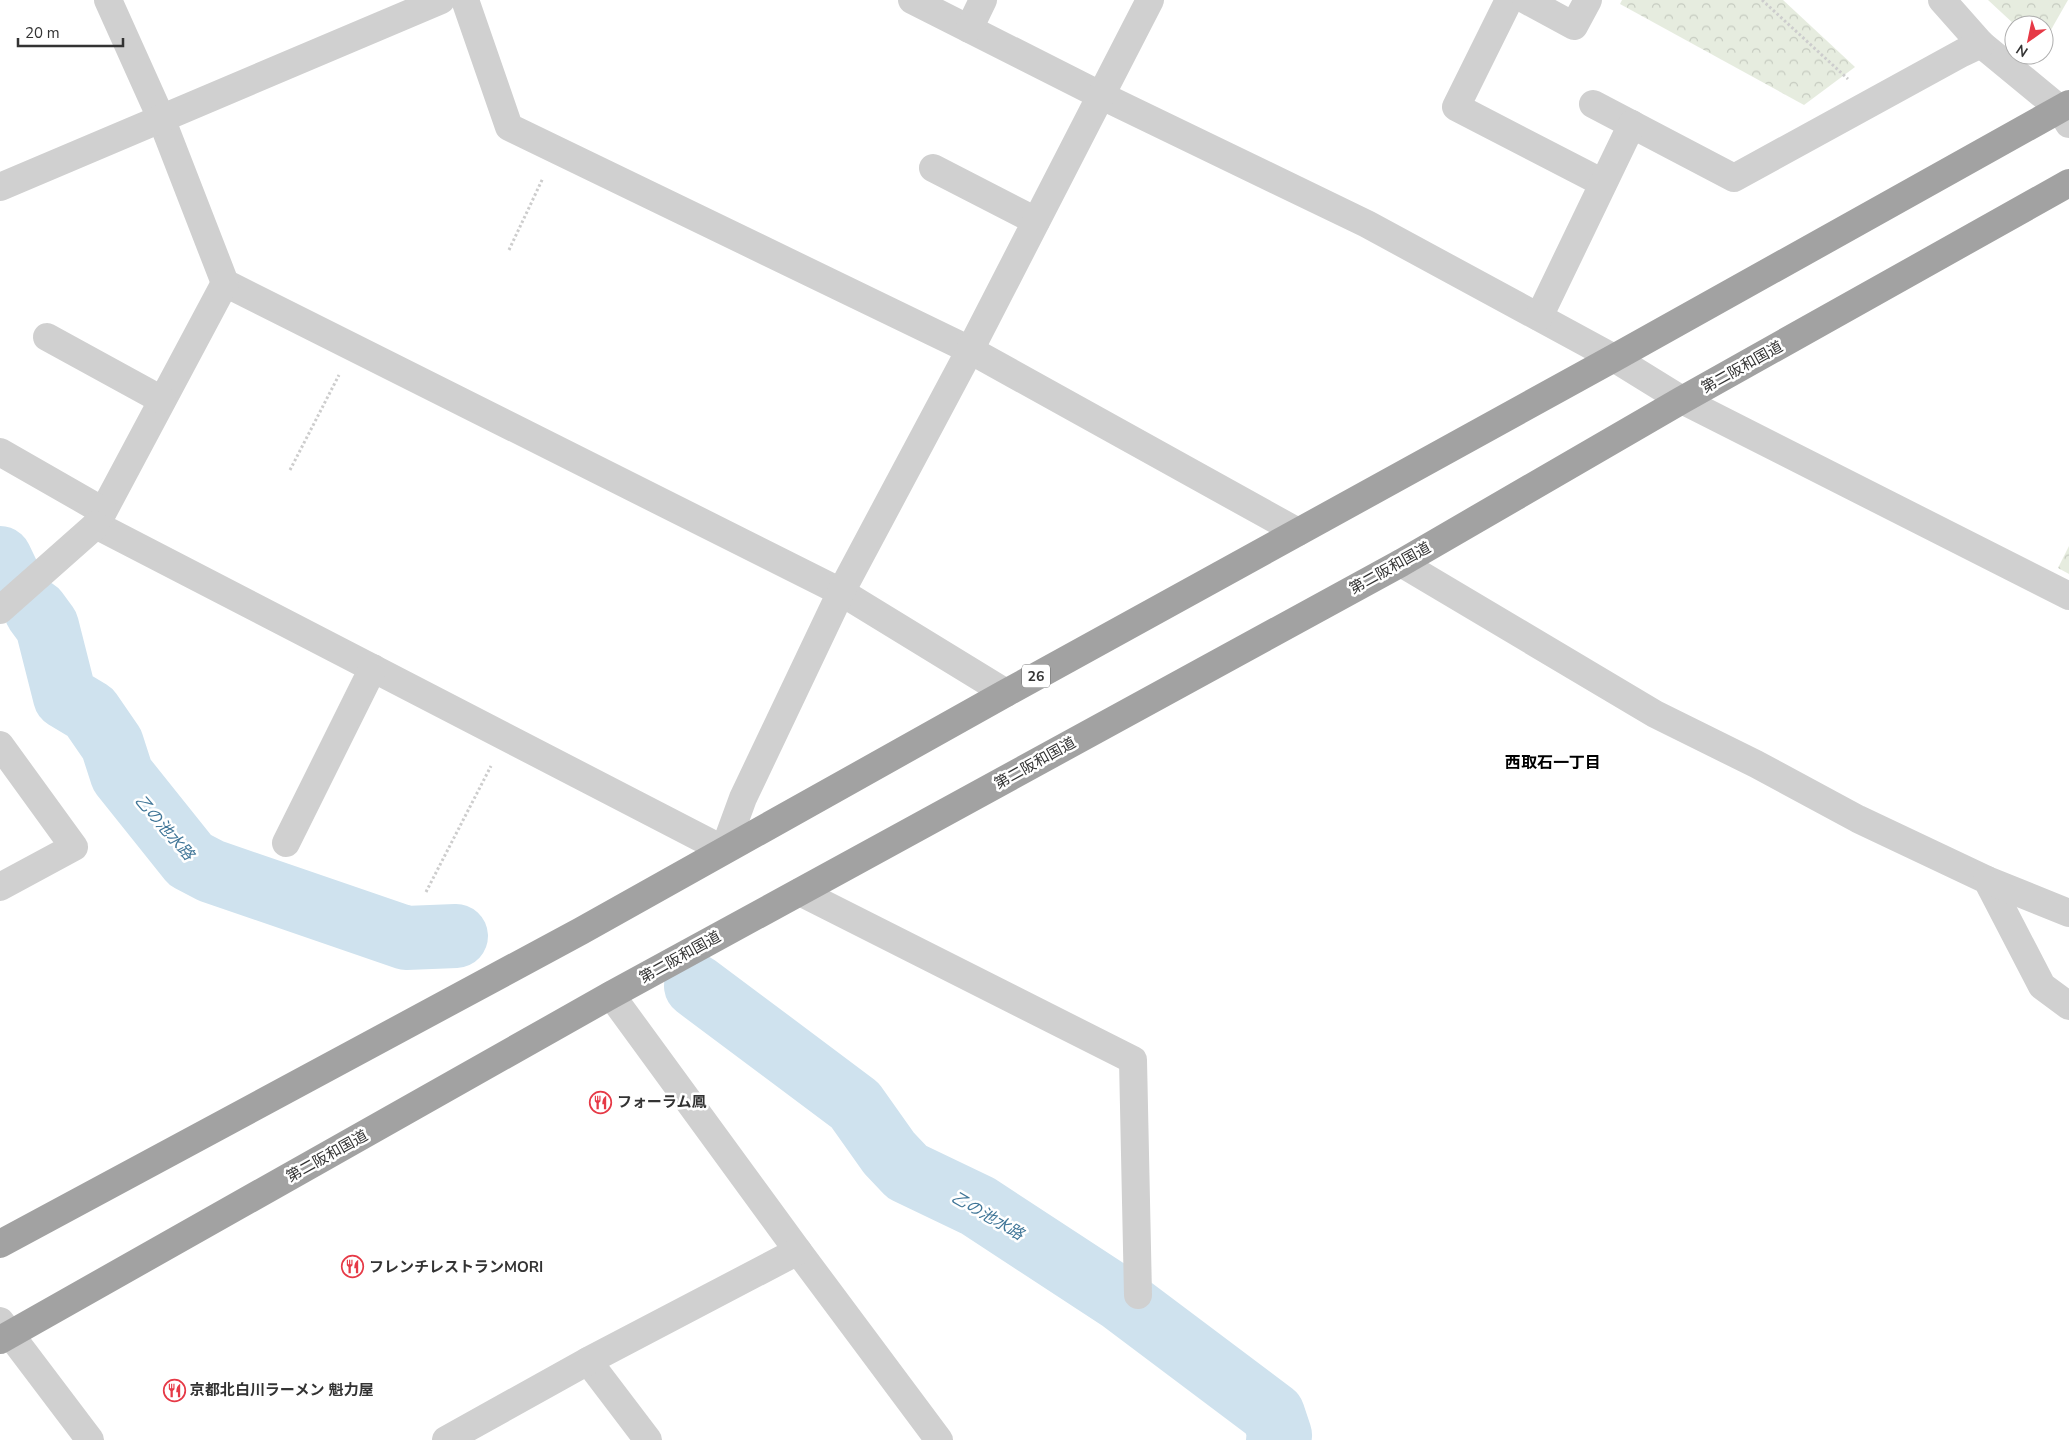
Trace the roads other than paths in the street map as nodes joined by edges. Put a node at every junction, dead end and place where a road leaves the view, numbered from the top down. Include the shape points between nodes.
1 (108, 0) edge
2 (441, 0) edge
3 (465, 0) edge
4 (912, 0) edge
5 (983, 0) edge
6 (1150, 0) edge
7 (1509, 0) edge
8 (1526, 0) edge
9 (1588, 0) edge
10 (1942, 0) edge
11 (969, 29) junction
12 (1981, 44) junction
13 (1100, 95) junction
14 (1593, 104) dead end
15 (2066, 112) edge
16 (161, 118) junction
17 (1632, 124) junction
18 (933, 168) dead end
19 (1603, 183) junction
20 (2069, 183) edge
21 (0, 187) edge
22 (1036, 221) junction
23 (225, 283) junction
24 (1539, 317) junction
25 (48, 337) dead end
26 (970, 350) junction
27 (1614, 358) junction
28 (162, 400) junction
29 (1682, 400) junction
30 (0, 452) edge
31 (99, 518) junction
32 (1298, 532) junction
33 (1401, 563) junction
34 (841, 592) junction
35 (2069, 596) edge
36 (0, 610) edge
37 (373, 668) junction
38 (1006, 693) junction
39 (0, 745) edge
40 (286, 844) dead end
41 (724, 850) junction
42 (1986, 880) junction
43 (0, 887) edge
44 (800, 892) junction
45 (2069, 913) edge
46 (611, 995) junction
47 (2069, 1006) edge
48 (0, 1244) edge
49 (798, 1250) junction
50 (1138, 1295) dead end
51 (3, 1332) edge
52 (588, 1361) junction
53 (90, 1440) edge
54 (446, 1440) edge
55 (648, 1440) edge
56 (939, 1440) edge

1 - 16 street
2 - 16 street
3 - 26 street via 509,127
4 - 11 street
5 - 11 street
6 - 13 street
7 - 19 street via 1456,107
8 - 9 street via 1574,26
10 - 12 street
11 - 13 street
12 - 15 street
12 - 17 street via 1734,178
13 - 22 street
13 - 24 street via 1367,224
14 - 17 street
15 - 27 highway, 26
16 - 21 street
16 - 23 street
17 - 19 street
18 - 22 street
19 - 24 street
20 - 29 highway, 第二阪和国道
22 - 26 street
23 - 28 street
23 - 34 street
24 - 27 street
25 - 28 street
26 - 32 street
26 - 34 street
27 - 29 street
27 - 32 highway, 26
28 - 31 street
29 - 33 highway, 第二阪和国道
29 - 35 street
30 - 31 street
31 - 36 street
31 - 37 street
32 - 38 highway, 26
33 - 42 street via 1655,714 1858,819
33 - 44 highway, 第二阪和国道
34 - 38 street
34 - 41 street via 743,798
37 - 40 street
37 - 41 street
38 - 41 highway, 26
39 - 43 street via 74,847
41 - 48 highway, 26 via 581,931
42 - 45 street
42 - 47 street via 2042,986
44 - 46 highway, 第二阪和国道
44 - 50 street via 1133,1060
46 - 49 street
46 - 51 highway, 第二阪和国道
49 - 52 street
49 - 56 street
51 - 53 street
52 - 54 street
52 - 55 street

